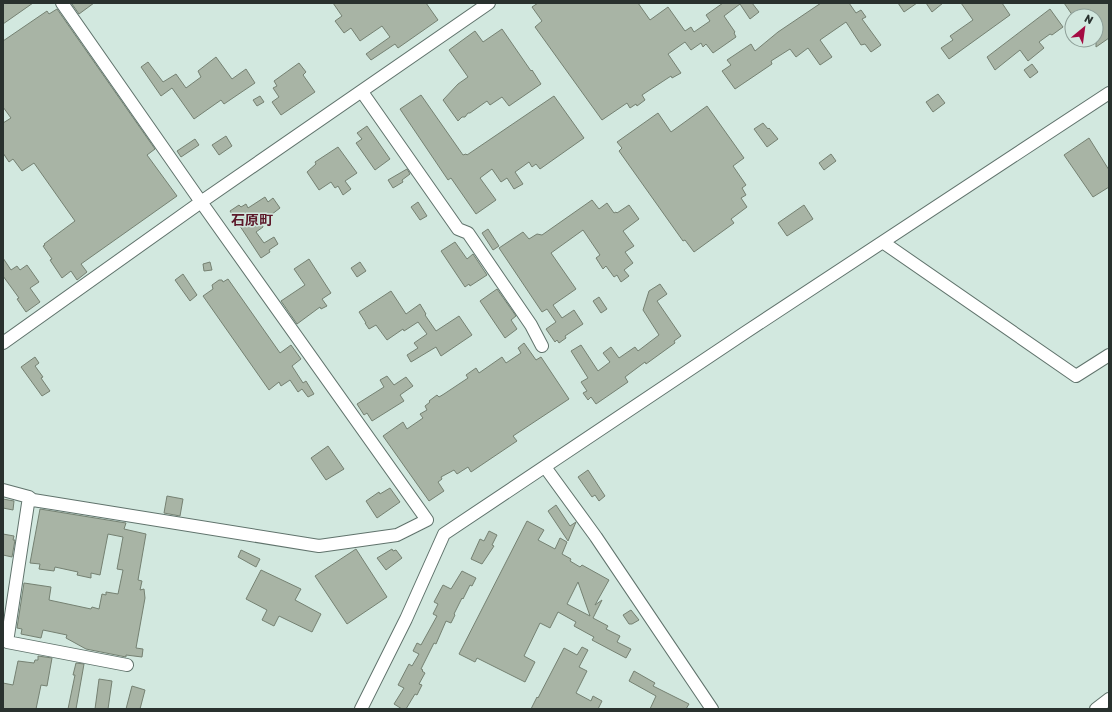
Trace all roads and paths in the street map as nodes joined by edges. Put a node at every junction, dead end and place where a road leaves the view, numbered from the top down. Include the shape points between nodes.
1 (62, 3) edge
2 (489, 3) edge
3 (362, 92) junction
4 (1109, 93) edge
5 (201, 202) junction
6 (884, 243) junction
7 (3, 343) edge
8 (542, 346) dead end
9 (1109, 355) edge
10 (545, 467) junction
11 (3, 490) edge
12 (29, 497) junction
13 (127, 665) dead end
14 (1109, 699) edge
15 (361, 709) edge
16 (712, 709) edge
17 (1096, 709) edge

1 - 5 street
2 - 3 street
3 - 5 street
3 - 8 street via 458,229 468,233 532,325
4 - 6 street
5 - 7 street
5 - 12 street via 427,520 397,535 320,546 33,500
6 - 9 street via 1076,376
6 - 10 street
10 - 15 street via 444,534 397,639
10 - 16 street
11 - 12 street
12 - 13 street via 7,642
14 - 17 street

